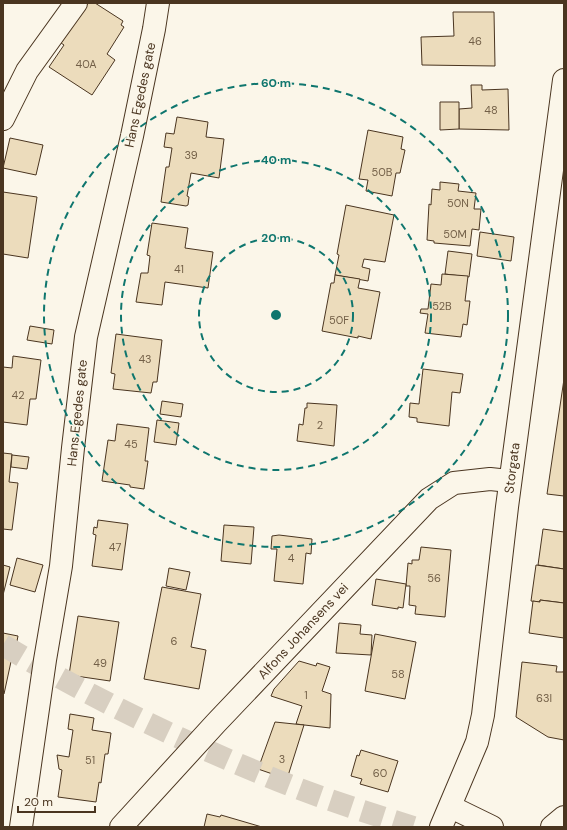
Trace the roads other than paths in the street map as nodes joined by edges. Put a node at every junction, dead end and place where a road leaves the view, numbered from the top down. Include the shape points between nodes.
1 (76, 3) edge
2 (158, 3) edge
3 (564, 80) edge
4 (3, 119) edge
5 (510, 481) junction
6 (450, 807) junction
7 (564, 817) edge
8 (21, 827) edge
9 (121, 827) edge
10 (441, 827) edge
11 (492, 827) edge
12 (552, 827) edge

1 - 4 street via 27,71
2 - 8 street, Hans Egedes gate via 132,136 86,337 61,566
3 - 5 street, Storgata
5 - 6 street, Storgata via 483,715 477,742
5 - 9 street, Alfons Johansens vei via 490,479 454,484 429,499
6 - 10 street, Storgata
6 - 11 street
7 - 12 street

